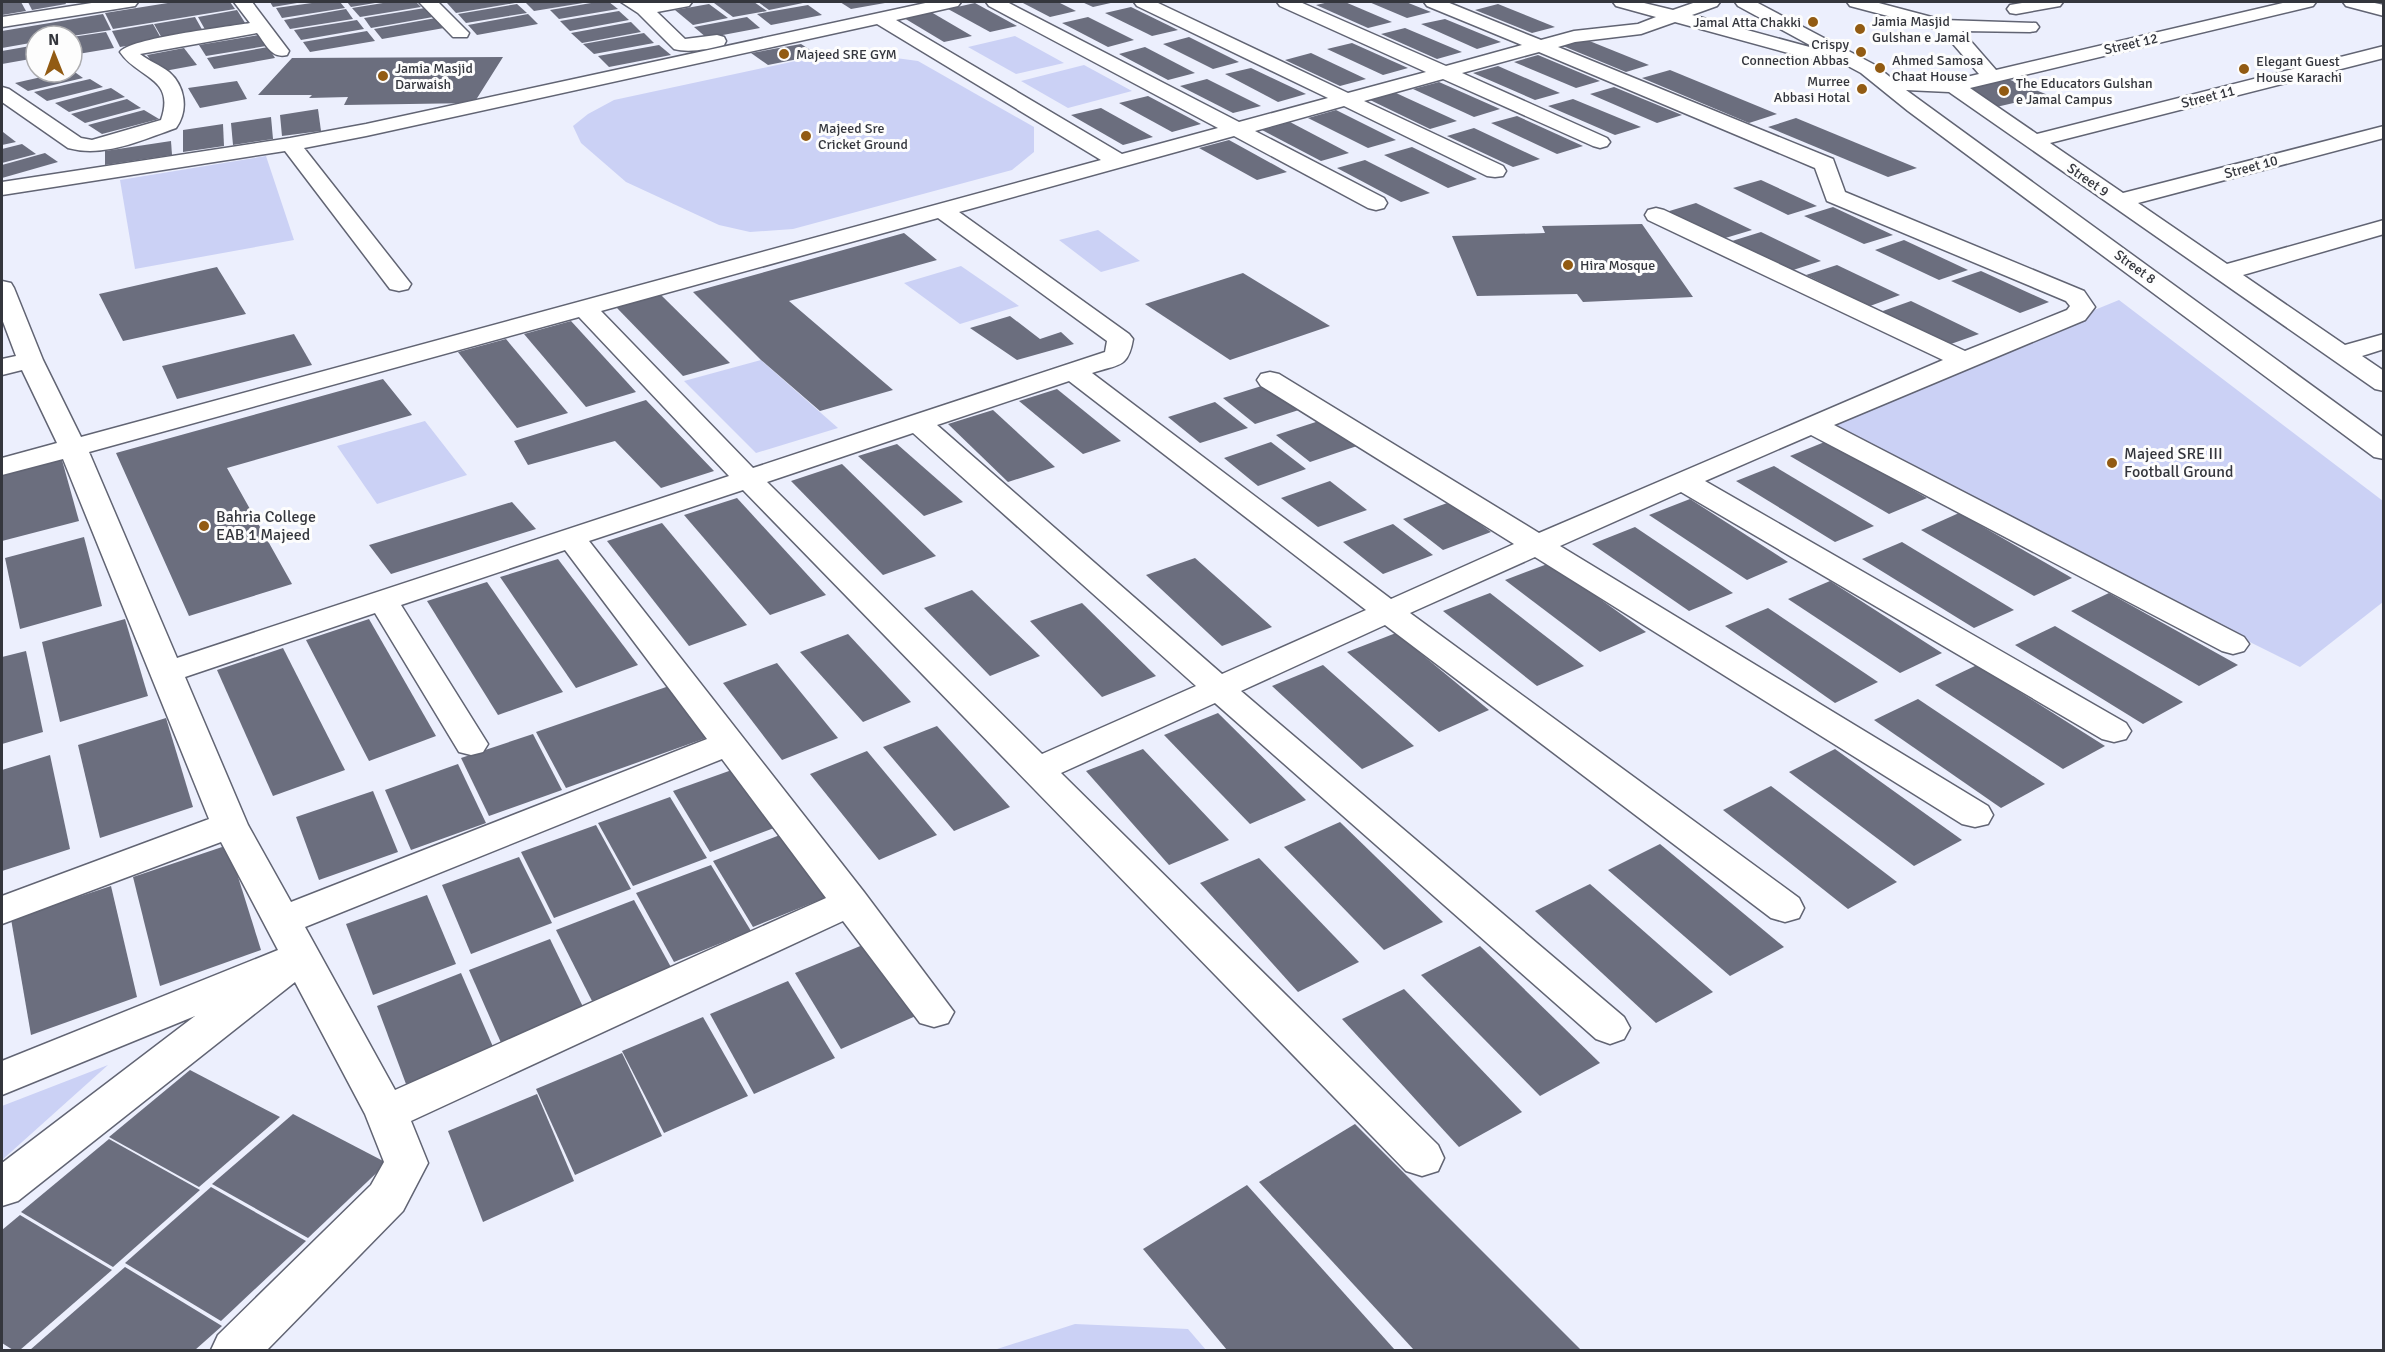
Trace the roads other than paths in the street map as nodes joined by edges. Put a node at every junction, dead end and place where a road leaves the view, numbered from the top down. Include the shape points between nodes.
1 (129, 2) edge
2 (243, 2) edge
3 (428, 2) edge
4 (683, 2) edge
5 (910, 2) edge
6 (951, 2) edge
7 (995, 2) edge
8 (1143, 2) edge
9 (1286, 2) edge
10 (1433, 2) edge
11 (1622, 2) edge
12 (1711, 2) edge
13 (1744, 2) edge
14 (1857, 2) edge
15 (2054, 2) edge
16 (2307, 2) edge
17 (2352, 2) edge
18 (637, 5) edge
19 (2012, 5) edge
20 (2384, 10) edge
21 (1675, 16) junction
22 (879, 17) junction
23 (2, 22) edge
24 (1943, 25) junction
25 (262, 27) junction
26 (2030, 27) junction
27 (460, 33) dead end
28 (1540, 47) junction
29 (280, 51) dead end
30 (2384, 52) edge
31 (2059, 61) junction
32 (1868, 69) junction
33 (1446, 73) junction
34 (1992, 77) junction
35 (1887, 83) junction
36 (1954, 86) junction
37 (2, 93) edge
38 (1346, 100) junction
39 (1236, 131) junction
40 (2384, 132) edge
41 (2032, 141) junction
42 (1600, 142) dead end
43 (290, 144) junction
44 (1120, 162) junction
45 (1495, 171) dead end
46 (2, 188) edge
47 (2118, 201) junction
48 (1376, 203) dead end
49 (942, 210) junction
50 (1656, 215) dead end
51 (2384, 227) edge
52 (2222, 273) junction
53 (399, 284) dead end
54 (2, 288) edge
55 (583, 307) junction
56 (2384, 341) edge
57 (2342, 354) junction
58 (1964, 360) junction
59 (16, 363) edge
60 (1073, 371) junction
61 (1270, 380) dead end
62 (2384, 383) edge
63 (918, 423) junction
64 (1813, 425) junction
65 (74, 448) junction
66 (2384, 451) edge
67 (2, 467) edge
68 (748, 480) junction
69 (1684, 481) junction
70 (572, 538) junction
71 (1539, 545) junction
72 (384, 602) junction
73 (1387, 611) junction
74 (2233, 644) dead end
75 (167, 672) junction
76 (1218, 689) junction
77 (2114, 731) dead end
78 (730, 743) junction
79 (471, 744) dead end
80 (1038, 770) junction
81 (1975, 815) dead end
82 (230, 825) junction
83 (851, 902) junction
84 (1785, 908) dead end
85 (2, 910) edge
86 (282, 921) junction
87 (301, 956) junction
88 (934, 1012) dead end
89 (1610, 1028) dead end
90 (2, 1078) edge
91 (386, 1113) junction
92 (1422, 1158) dead end
93 (2, 1188) edge
94 (235, 1350) edge

1 - 23 street
2 - 25 street
3 - 27 street
4 - 18 street
5 - 18 street via 687,46 681,45
6 - 22 street
7 - 39 street
8 - 38 street
9 - 33 street
10 - 28 street
11 - 21 street
12 - 21 street
13 - 32 street
14 - 24 street
15 - 19 street
16 - 31 street, Street 12
17 - 20 street
19 - 26 street
21 - 28 street via 1641,28 1574,37
21 - 32 street
22 - 43 street
22 - 44 street
24 - 26 street
24 - 34 street
25 - 29 street
25 - 37 street via 129,52 164,78 176,113 169,124 117,141 92,146 75,144
26 - 31 street
28 - 33 street
28 - 58 street via 1825,164 1834,196 2075,296 2083,307 2076,315
30 - 41 street, Street 11
31 - 34 street, Street 12
32 - 35 street, Street 8
33 - 38 street
33 - 42 street
34 - 36 street, Street 12
35 - 36 street, Street 12
35 - 66 street, Street 8
36 - 41 street, Street 9
38 - 39 street
38 - 45 street
39 - 44 street
39 - 48 street
40 - 47 street, Street 10
41 - 47 street, Street 9
43 - 46 street
43 - 53 street
44 - 49 street
47 - 52 street, Street 9
49 - 55 street
49 - 60 street via 1120,339 1117,356
50 - 58 street
51 - 52 street
52 - 57 street, Street 9
54 - 59 street
55 - 65 street
55 - 68 street
56 - 57 street
57 - 62 street, Street 9
58 - 64 street
59 - 65 street
60 - 63 street
60 - 73 street
61 - 71 street
63 - 68 street
63 - 76 street
64 - 69 street
64 - 74 street
65 - 67 street
65 - 75 street
68 - 70 street
68 - 80 street
69 - 71 street
69 - 77 street
70 - 72 street
70 - 78 street
71 - 73 street
71 - 81 street
72 - 75 street
72 - 79 street
73 - 76 street
73 - 84 street
75 - 82 street
76 - 80 street
76 - 89 street
78 - 83 street
78 - 86 street
80 - 92 street
82 - 85 street
82 - 86 street
83 - 88 street
83 - 91 street
86 - 87 street
87 - 90 street
87 - 91 street
87 - 93 street
91 - 94 street via 406,1163 387,1198

